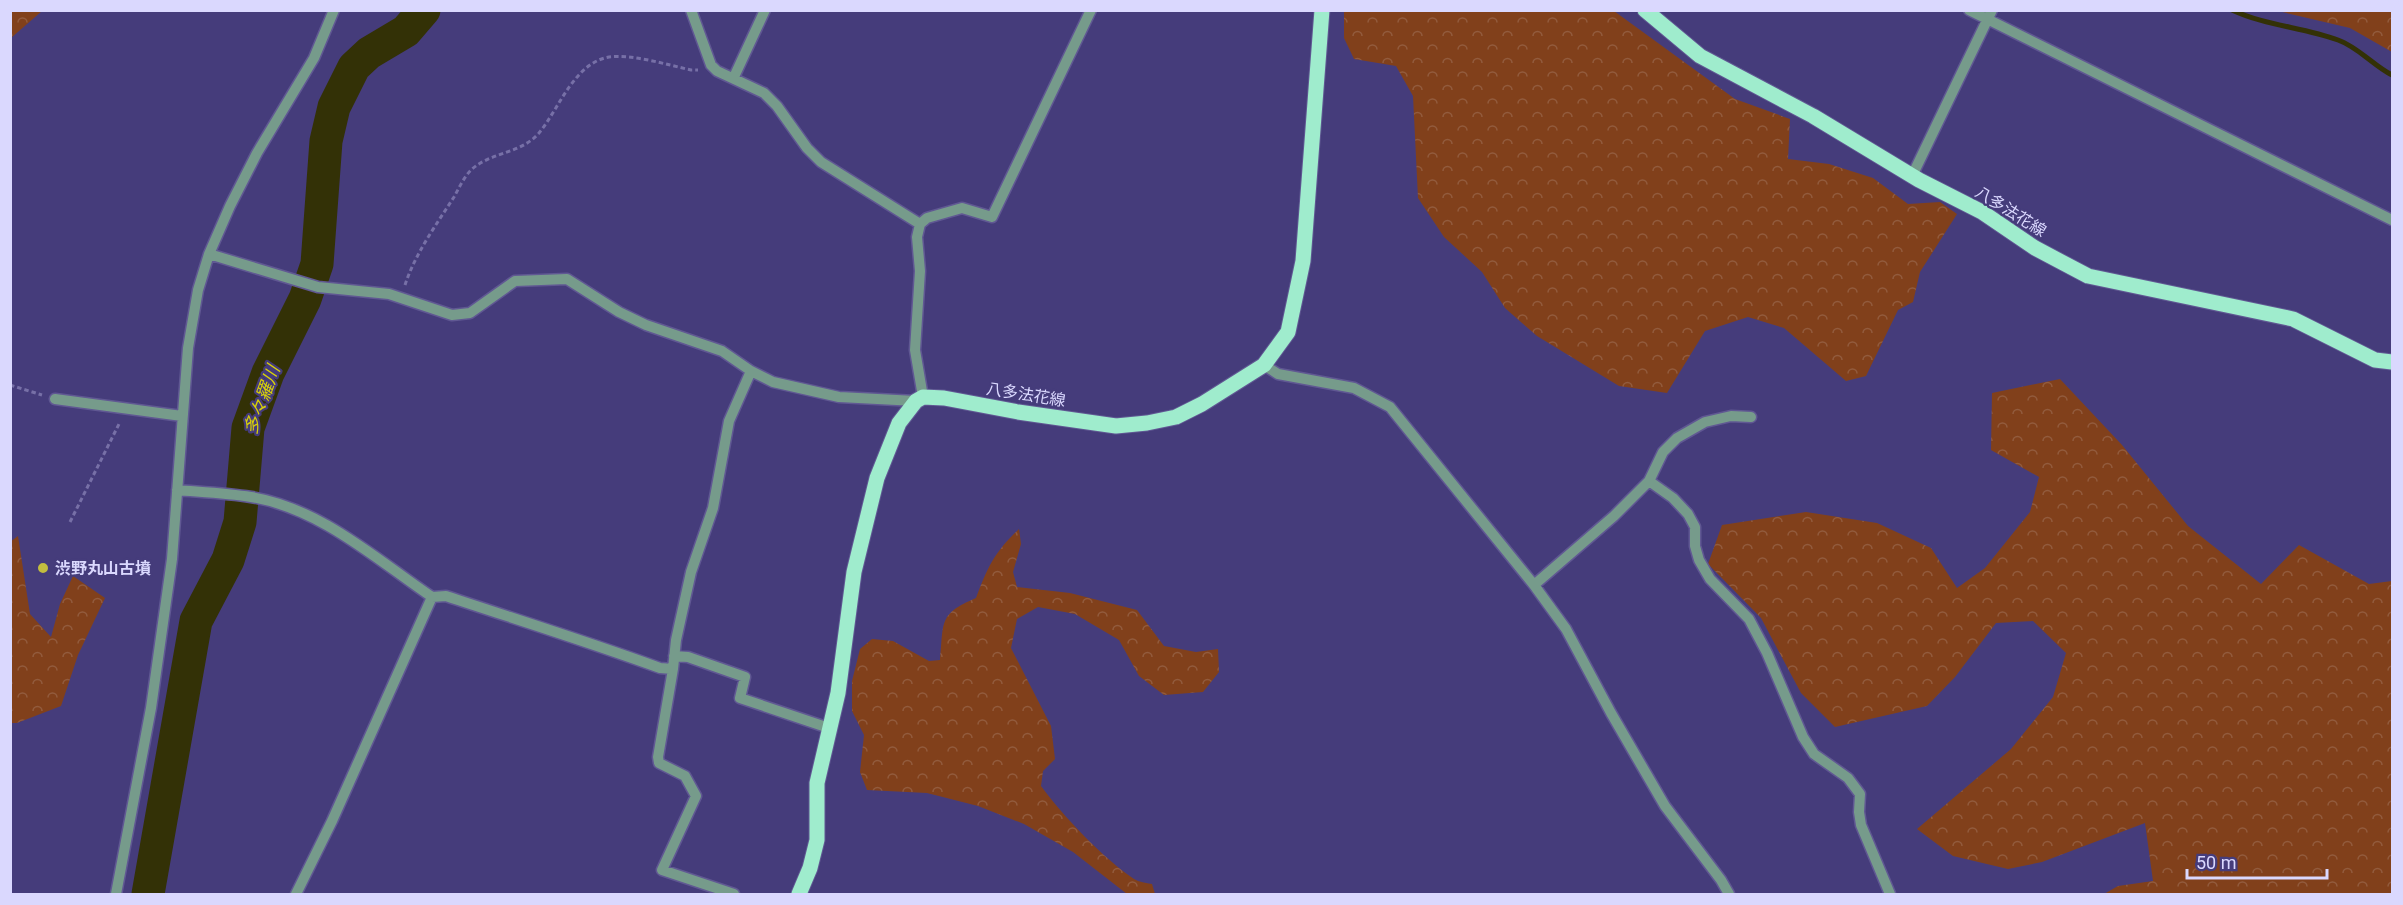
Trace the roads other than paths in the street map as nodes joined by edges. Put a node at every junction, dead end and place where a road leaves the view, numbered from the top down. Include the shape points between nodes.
1 (334, 10) edge
2 (691, 10) edge
3 (765, 10) edge
4 (1091, 10) edge
5 (1322, 10) edge
6 (1645, 10) edge
7 (1969, 10) edge
8 (1990, 15) edge
9 (734, 77) junction
10 (1912, 176) junction
11 (2392, 220) edge
12 (920, 224) junction
13 (209, 254) junction
14 (2392, 362) edge
15 (1264, 365) junction
16 (751, 371) junction
17 (55, 399) road end
18 (920, 399) junction
19 (182, 416) junction
20 (1751, 417) dead end
21 (1650, 481) junction
22 (177, 490) junction
23 (1534, 585) junction
24 (432, 597) junction
25 (674, 656) junction
26 (673, 669) junction
27 (830, 728) junction
28 (116, 894) edge
29 (296, 894) edge
30 (734, 894) edge
31 (799, 894) edge
32 (1729, 894) edge
33 (1890, 894) edge

1 - 13 street via 314,58 257,153
2 - 9 street via 711,65
3 - 9 street
4 - 12 street via 992,217 962,208 927,218
5 - 15 main road, 八多法花線 via 1303,261 1288,332
6 - 10 main road, 八多法花線 via 1700,56 1813,116
7 - 8 street
8 - 10 street
8 - 11 street
9 - 12 street via 764,93 821,162
10 - 14 main road, 八多法花線 via 1982,212 2035,248 2088,276 2293,319 2375,360
12 - 18 street via 915,350
13 - 16 street via 318,287 389,294 452,315 470,312 515,281 567,279 619,312 722,351
13 - 19 street via 192,325
15 - 18 main road, 八多法花線 via 1176,417 1116,426 944,398
15 - 23 street via 1278,374 1354,388 1390,407
16 - 18 street via 773,382 839,397
16 - 25 street via 729,422 713,508 691,572
17 - 19 street
18 - 27 main road via 899,423 876,478 854,572
19 - 22 street
20 - 21 street via 1731,416 1705,422 1677,438 1663,453
21 - 23 street
21 - 33 street via 1688,514 1695,527 1699,560 1710,579 1749,619 1803,738 1814,754 1848,778 1860,794 1861,825
22 - 24 street via 252,497 297,512 349,537
22 - 28 street via 172,559 151,708
23 - 32 street via 1566,630 1665,806
24 - 26 street via 446,596 660,669
24 - 29 street
25 - 26 street
25 - 27 street via 745,676 740,698
26 - 30 street via 657,757 659,763 685,776 696,796 662,870
27 - 31 main road via 817,783 817,840

